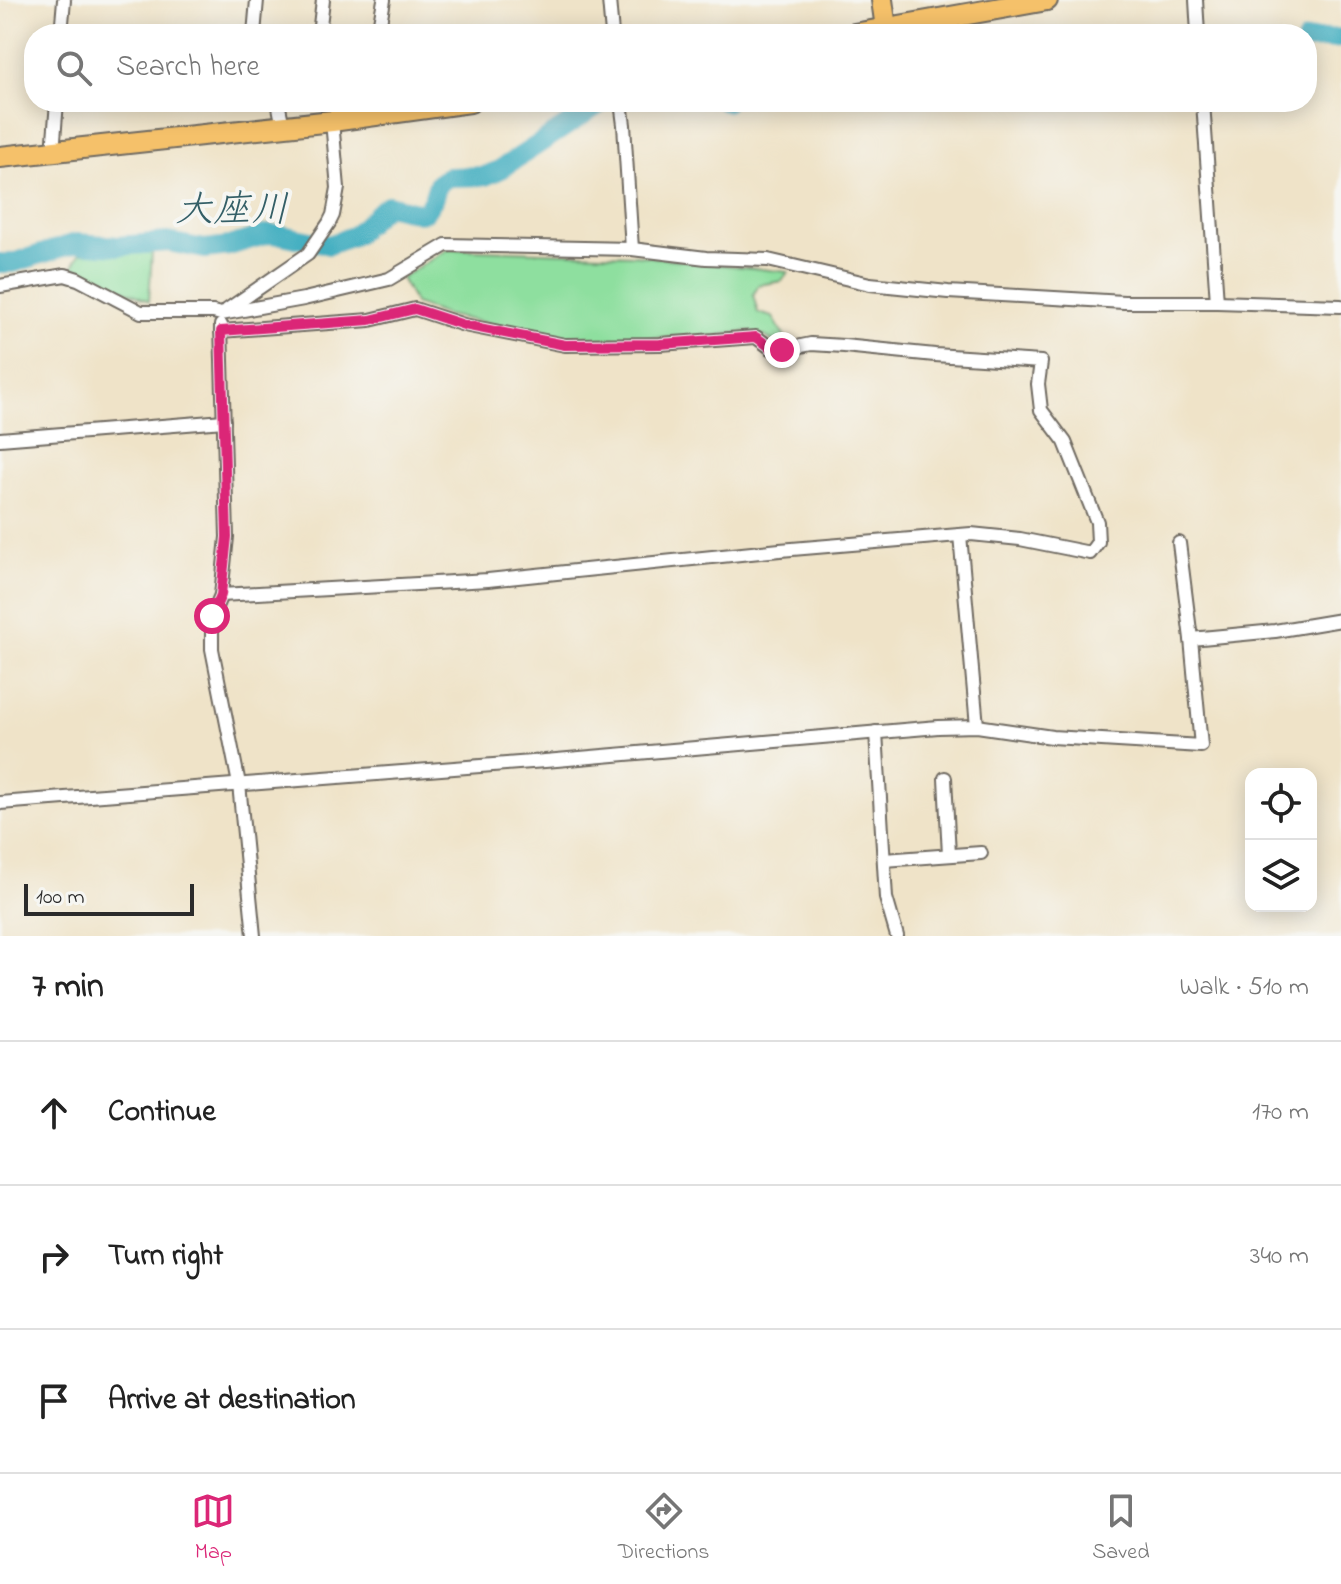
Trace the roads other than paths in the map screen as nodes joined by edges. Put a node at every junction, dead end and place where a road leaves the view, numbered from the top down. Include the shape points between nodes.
1 (64, 0) edge
2 (257, 0) edge
3 (323, 0) edge
4 (384, 0) edge
5 (609, 0) edge
6 (882, 0) edge
7 (1047, 0) edge
8 (1196, 0) edge
9 (62, 24) edge
10 (255, 24) edge
11 (320, 24) edge
12 (380, 24) edge
13 (611, 24) edge
14 (885, 24) edge
15 (909, 24) edge
16 (1197, 24) edge
17 (56, 112) edge
18 (280, 112) edge
19 (376, 112) edge
20 (622, 112) edge
21 (1204, 112) edge
22 (332, 121) junction
23 (283, 127) junction
24 (53, 152) junction
25 (0, 157) edge
26 (632, 249) junction
27 (0, 286) edge
28 (1217, 302) junction
29 (1341, 306) edge
30 (221, 314) junction
31 (221, 331) junction
32 (224, 421) junction
33 (0, 439) edge
34 (960, 535) junction
35 (1179, 543) dead end
36 (221, 595) junction
37 (1341, 620) edge
38 (1191, 639) junction
39 (977, 726) junction
40 (876, 732) junction
41 (945, 778) dead end
42 (239, 784) junction
43 (0, 803) edge
44 (981, 853) dead end
45 (949, 855) junction
46 (884, 860) junction
47 (254, 936) edge
48 (897, 936) edge

1 - 9 street
2 - 10 street
3 - 11 street
4 - 12 street
5 - 13 street
6 - 14 main road
7 - 15 main road
8 - 16 street
17 - 24 street
18 - 23 street
19 - 22 main road
20 - 26 street
21 - 28 street
22 - 23 main road
22 - 30 street via 338,188 329,223 308,254
23 - 24 main road
24 - 25 main road
26 - 28 street via 768,260 870,284 948,292
26 - 30 street via 446,245 389,279
27 - 30 street via 65,275 141,312
28 - 29 street
30 - 31 street
31 - 32 street
31 - 34 street via 370,320 415,309 464,325 565,345 756,337 782,350 811,344 1041,362 1041,410 1065,442 1097,522 1098,542 1090,553 1020,539
32 - 33 street
32 - 36 street via 227,537
34 - 36 street via 488,580
34 - 39 street
35 - 38 street
36 - 42 street via 212,616 212,649
37 - 38 street
38 - 39 street via 1201,746 1052,737
39 - 40 street
40 - 42 street
40 - 46 street
41 - 45 street
42 - 43 street
42 - 47 street
44 - 45 street
45 - 46 street
46 - 48 street via 886,898

